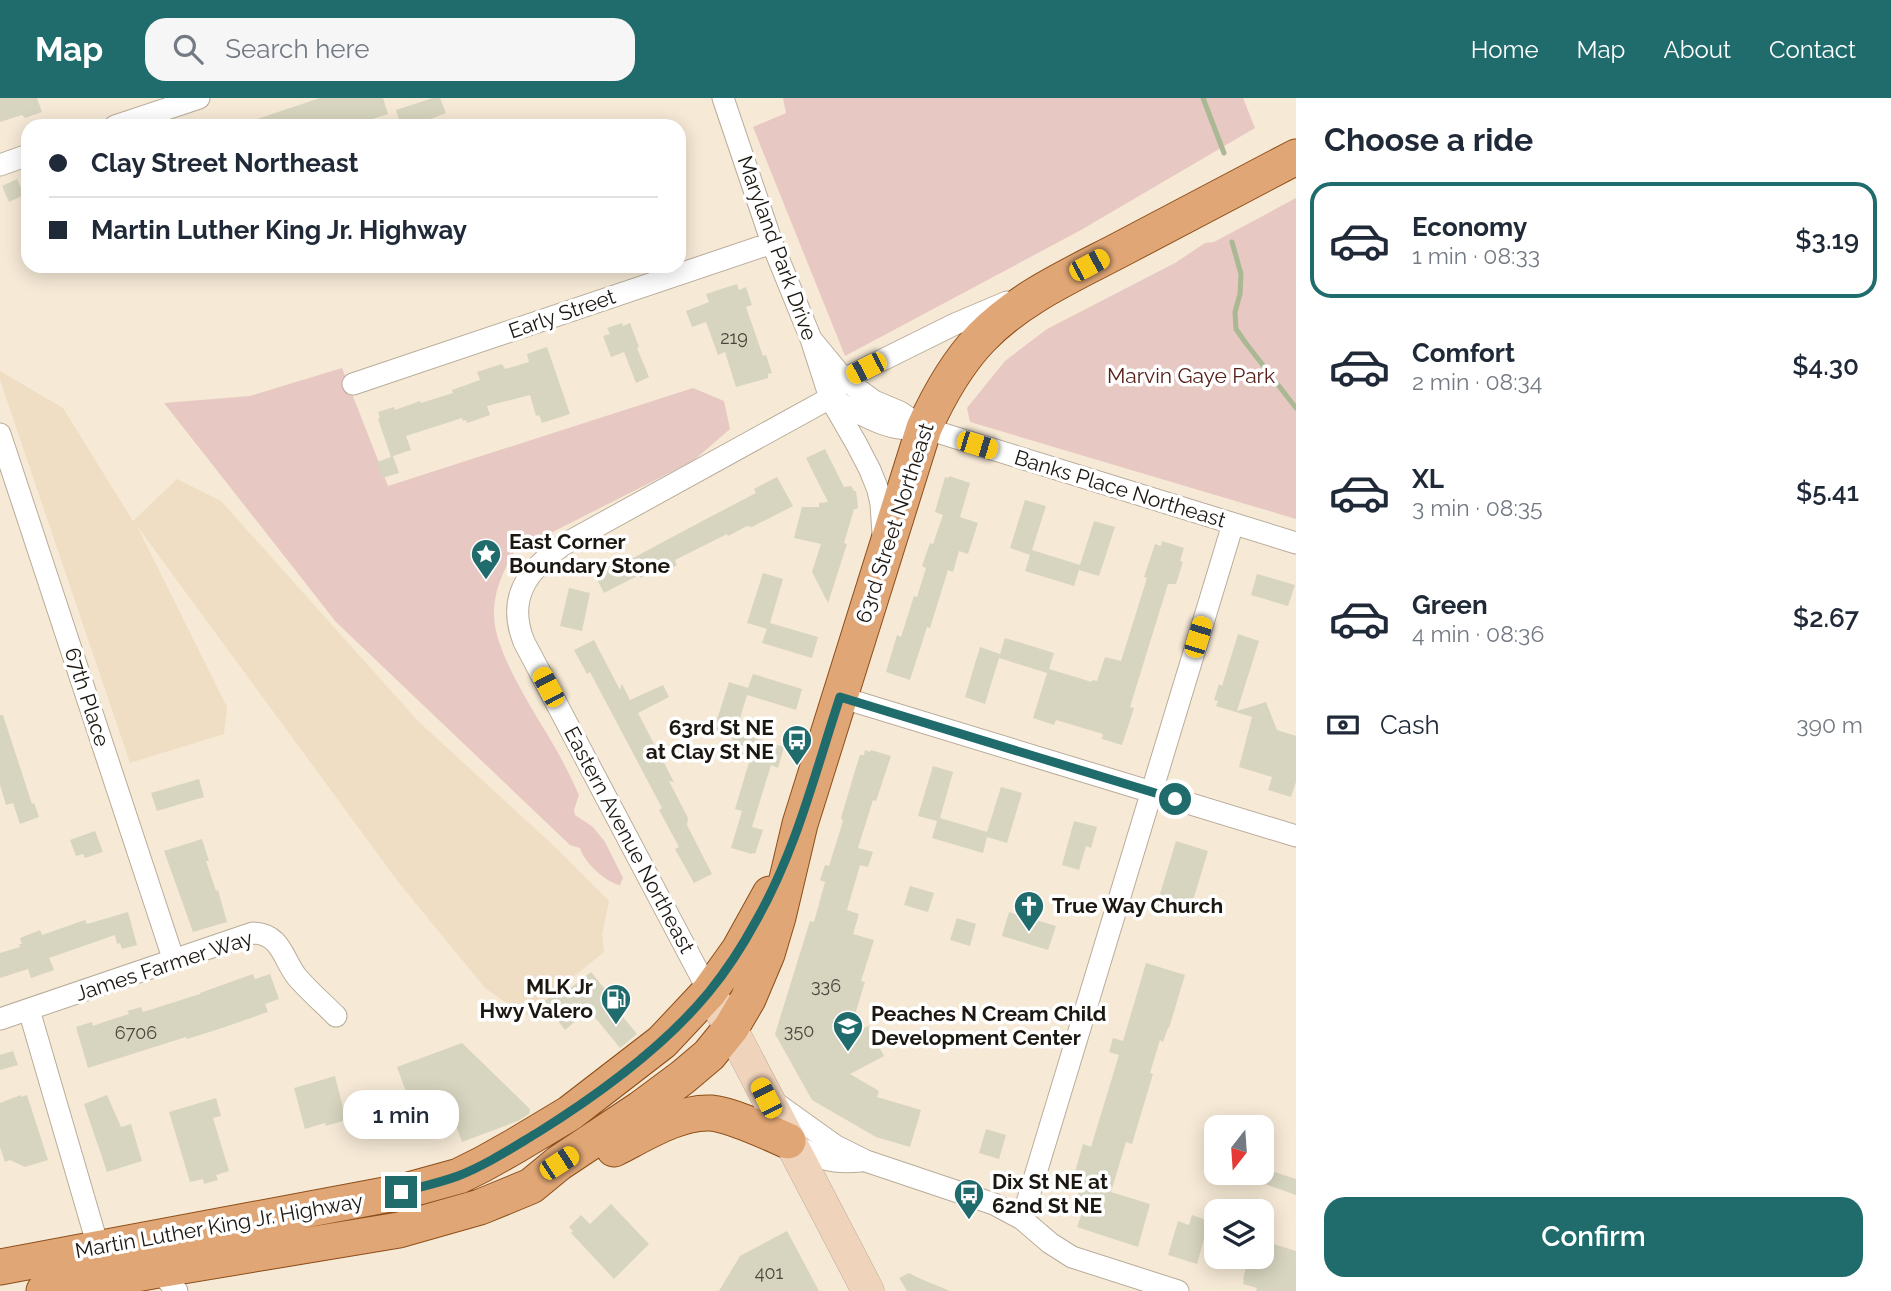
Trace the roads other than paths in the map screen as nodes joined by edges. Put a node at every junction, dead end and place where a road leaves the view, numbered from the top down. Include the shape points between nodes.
1 (199, 98) edge
2 (723, 98) edge
3 (136, 119) edge
4 (21, 157) edge
5 (1296, 157) edge
6 (0, 164) edge
7 (772, 243) junction
8 (686, 272) edge
9 (683, 273) edge
10 (1070, 276) junction
11 (811, 339) junction
12 (844, 379) junction
13 (353, 384) dead end
14 (830, 398) junction
15 (924, 428) junction
16 (0, 434) edge
17 (1233, 524) junction
18 (1296, 544) edge
19 (881, 564) junction
20 (840, 697) junction
21 (1150, 791) junction
22 (800, 824) junction
23 (1296, 836) edge
24 (174, 961) junction
25 (709, 992) junction
26 (29, 1010) junction
27 (336, 1016) dead end
28 (0, 1019) edge
29 (731, 1028) junction
30 (755, 1076) junction
31 (773, 1134) junction
32 (866, 1161) junction
33 (531, 1186) junction
34 (1022, 1219) junction
35 (103, 1263) junction
36 (0, 1267) edge
37 (161, 1267) edge
38 (44, 1291) edge
39 (860, 1291) edge
40 (867, 1291) edge
41 (1178, 1291) edge

1 - 3 street
2 - 7 street, Maryland Park Drive
4 - 6 street
5 - 10 main road, 63rd Street Northeast
7 - 8 street, Early Street
7 - 11 street, Maryland Park Drive
9 - 13 street, Early Street
10 - 12 street via 955,324
10 - 15 main road, 63rd Street Northeast via 1009,313 981,338 942,390
11 - 12 street, Banks Place Northeast
11 - 14 street, Maryland Park Drive
12 - 14 street
12 - 15 street, Banks Place Northeast
14 - 15 street via 890,427
14 - 19 street, Maryland Park Drive via 877,490 883,522
14 - 25 street, Eastern Avenue Northeast via 563,545 526,579 519,599 518,628 524,642
15 - 17 street, Banks Place Northeast
15 - 19 main road, 63rd Street Northeast
16 - 24 street, 67th Place
17 - 18 street, Banks Place Northeast
17 - 21 street
19 - 20 main road, 63rd Street Northeast
20 - 21 street
20 - 22 main road, 63rd Street Northeast
21 - 23 street
21 - 34 street
22 - 25 main road, 63rd Street Northeast via 757,919
22 - 29 main road, 63rd Street Northeast via 767,954
24 - 26 street, James Farmer Way
24 - 27 street, James Farmer Way via 261,933 274,941 295,975
25 - 29 main road, Eastern Avenue Northeast
25 - 37 main road, Martin Luther King Jr. Highway via 662,1042 570,1112 483,1164
26 - 28 street, James Farmer Way
26 - 35 street
29 - 30 main road, Eastern Avenue Northeast
29 - 31 main road, Eastern Avenue Northeast via 726,1067
29 - 33 main road, Martin Luther King Jr. Highway via 683,1077
30 - 31 main road, Eastern Avenue Northeast
30 - 32 street via 790,1114
31 - 32 street via 827,1161
31 - 33 main road via 710,1113 684,1116
31 - 39 main road, Eastern Avenue Northeast via 828,1258 839,1275
31 - 40 main road, Eastern Avenue Northeast
32 - 34 street via 994,1204
33 - 37 main road, Martin Luther King Jr. Highway via 480,1207 399,1230
34 - 41 street via 1072,1257
35 - 36 main road, Martin Luther King Jr. Highway
35 - 37 main road, Martin Luther King Jr. Highway
35 - 38 main road, Martin Luther King Jr. Highway

